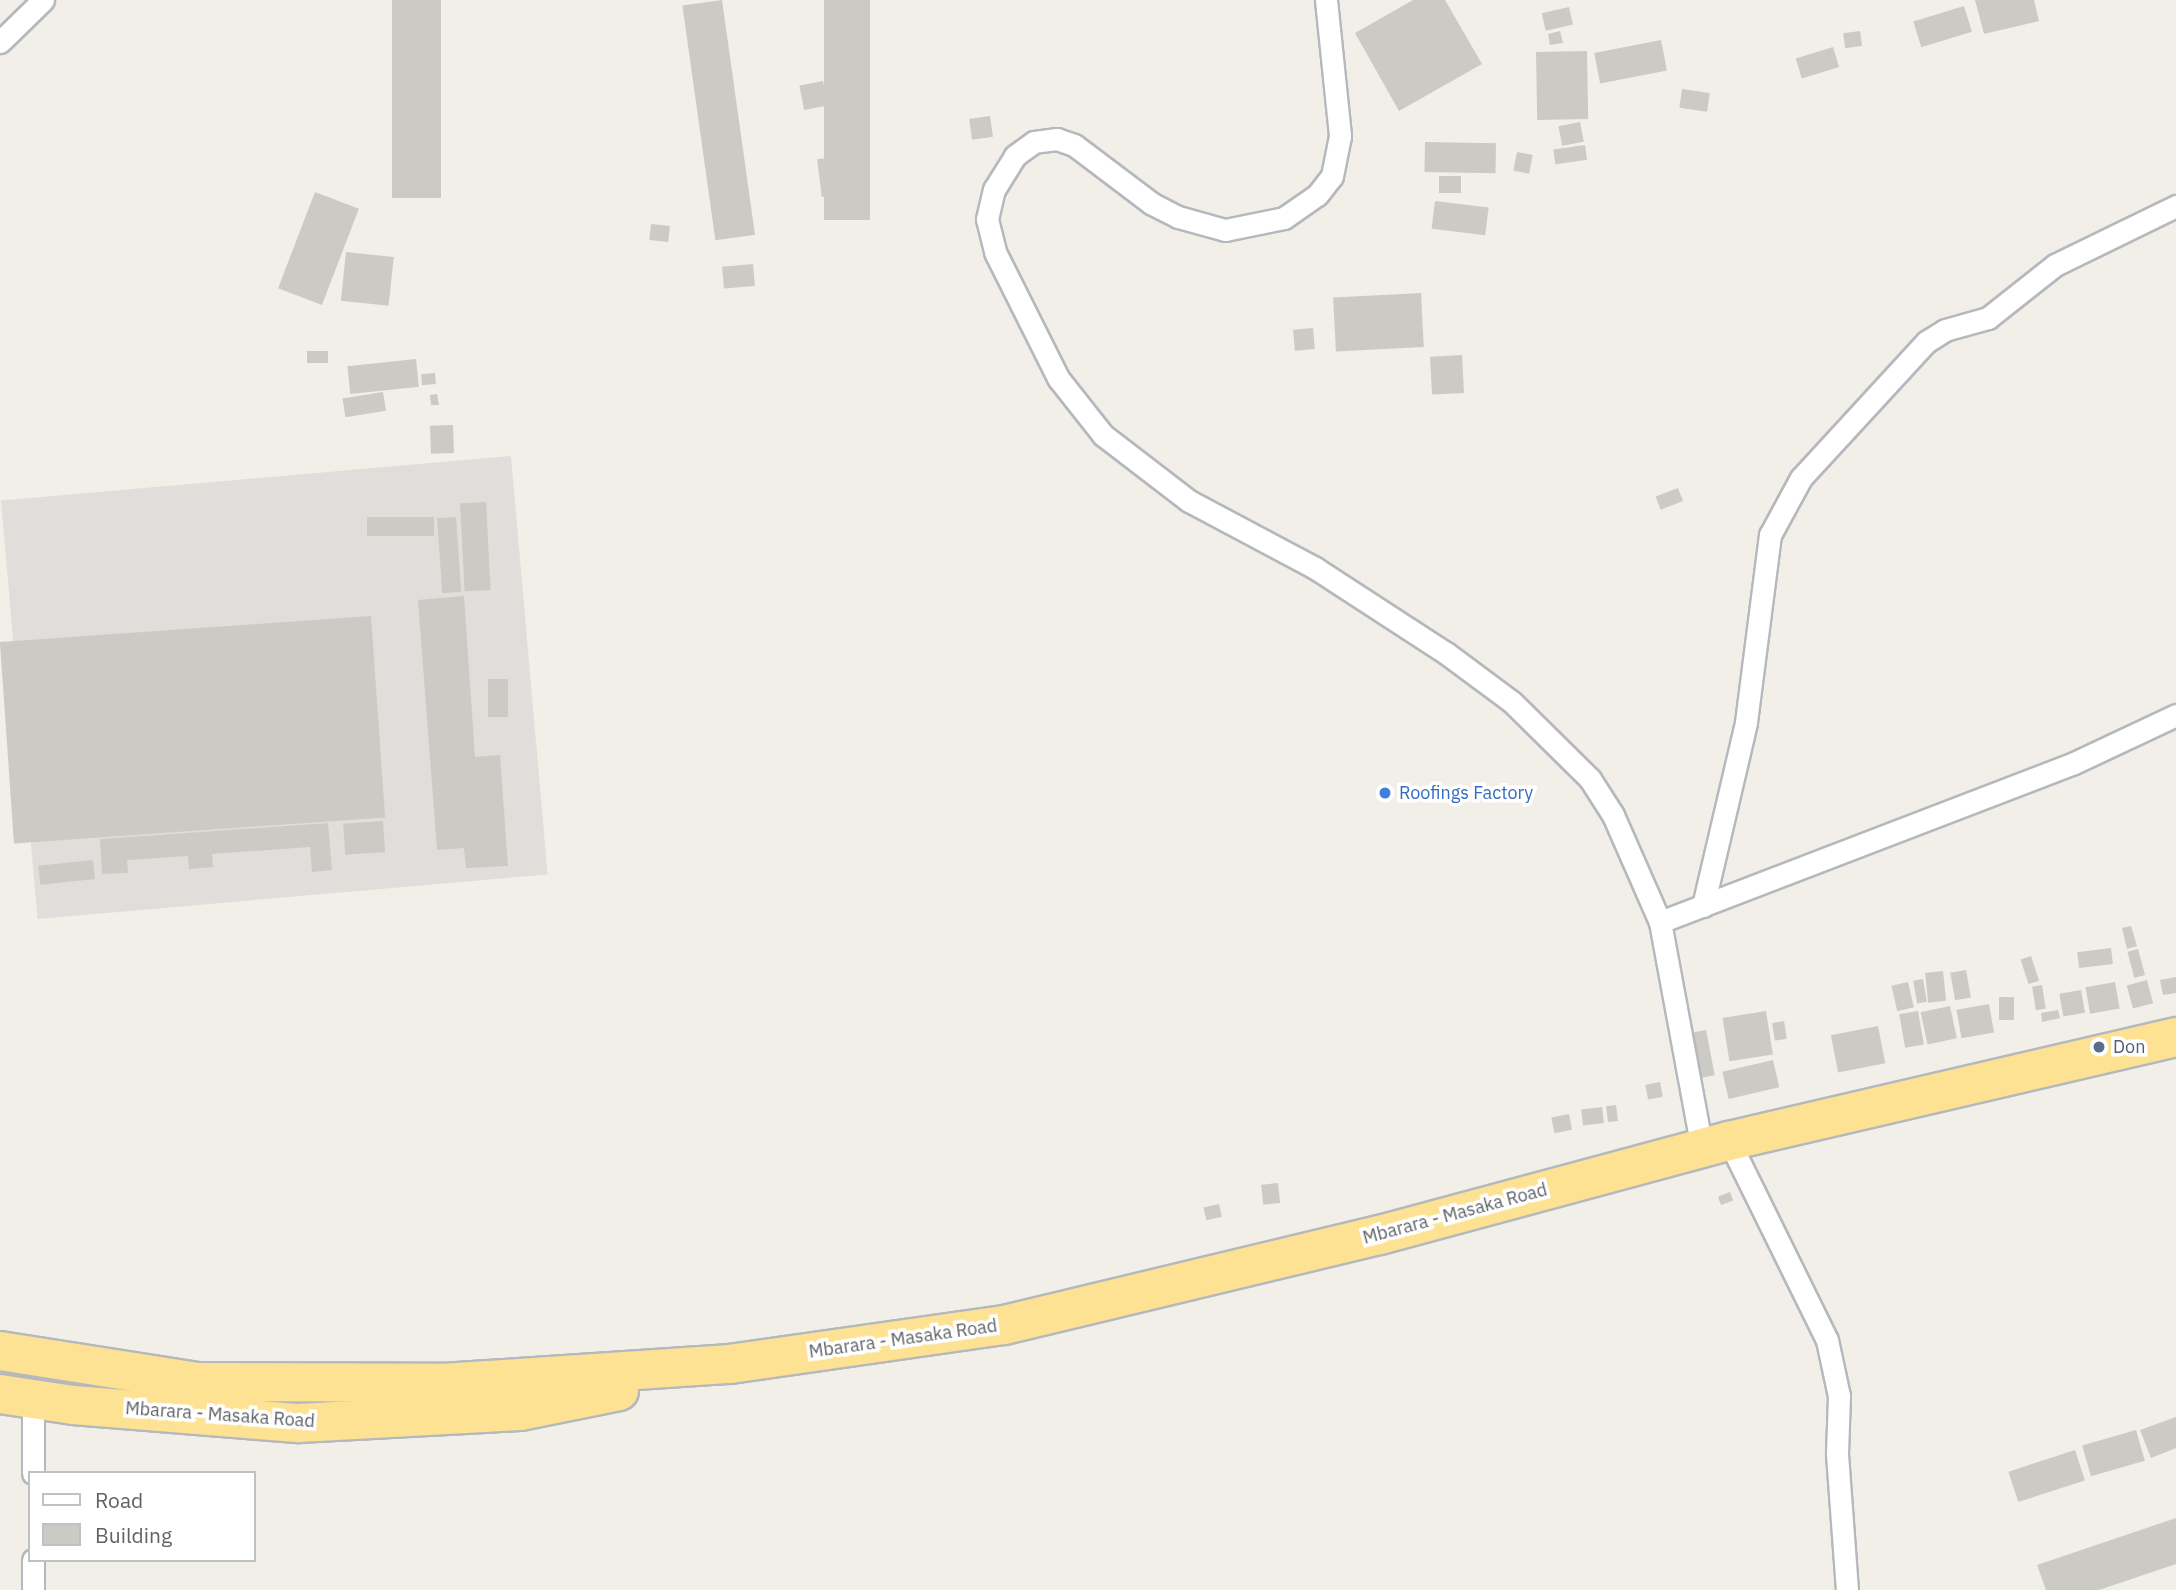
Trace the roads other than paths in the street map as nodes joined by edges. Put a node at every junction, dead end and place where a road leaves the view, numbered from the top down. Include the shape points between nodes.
1 (43, 0) edge
2 (1326, 0) edge
3 (0, 42) edge
4 (2176, 206) edge
5 (2176, 715) edge
6 (1703, 906) junction
7 (1660, 922) junction
8 (2176, 1037) edge
9 (1715, 1145) junction
10 (0, 1351) edge
11 (730, 1364) junction
12 (16, 1396) edge
13 (33, 1471) edge
14 (33, 1562) edge
15 (33, 1590) edge
16 (1847, 1590) edge

1 - 3 street
2 - 7 street via 1340,136 1332,176 1317,195 1284,218 1225,230 1178,217 1152,203 1074,145 1057,139 1034,142 1015,156 994,189 987,219 995,251 1058,378 1103,435 1189,501 1315,568 1512,702 1590,779 1613,815
4 - 6 street via 2055,265 1988,318 1945,330 1926,342 1801,478 1770,535 1746,722
5 - 6 street via 2074,763
6 - 7 street
7 - 9 street
8 - 9 highway, Mbarara - Masaka Road
9 - 11 highway, Mbarara - Masaka Road via 1380,1235 1004,1325
9 - 16 street via 1827,1340 1839,1396 1837,1454
10 - 11 highway, Mbarara - Masaka Road via 161,1378 295,1384 442,1383
11 - 12 highway, Mbarara - Masaka Road via 520,1410 411,1419 299,1423
12 - 13 street
14 - 15 street

